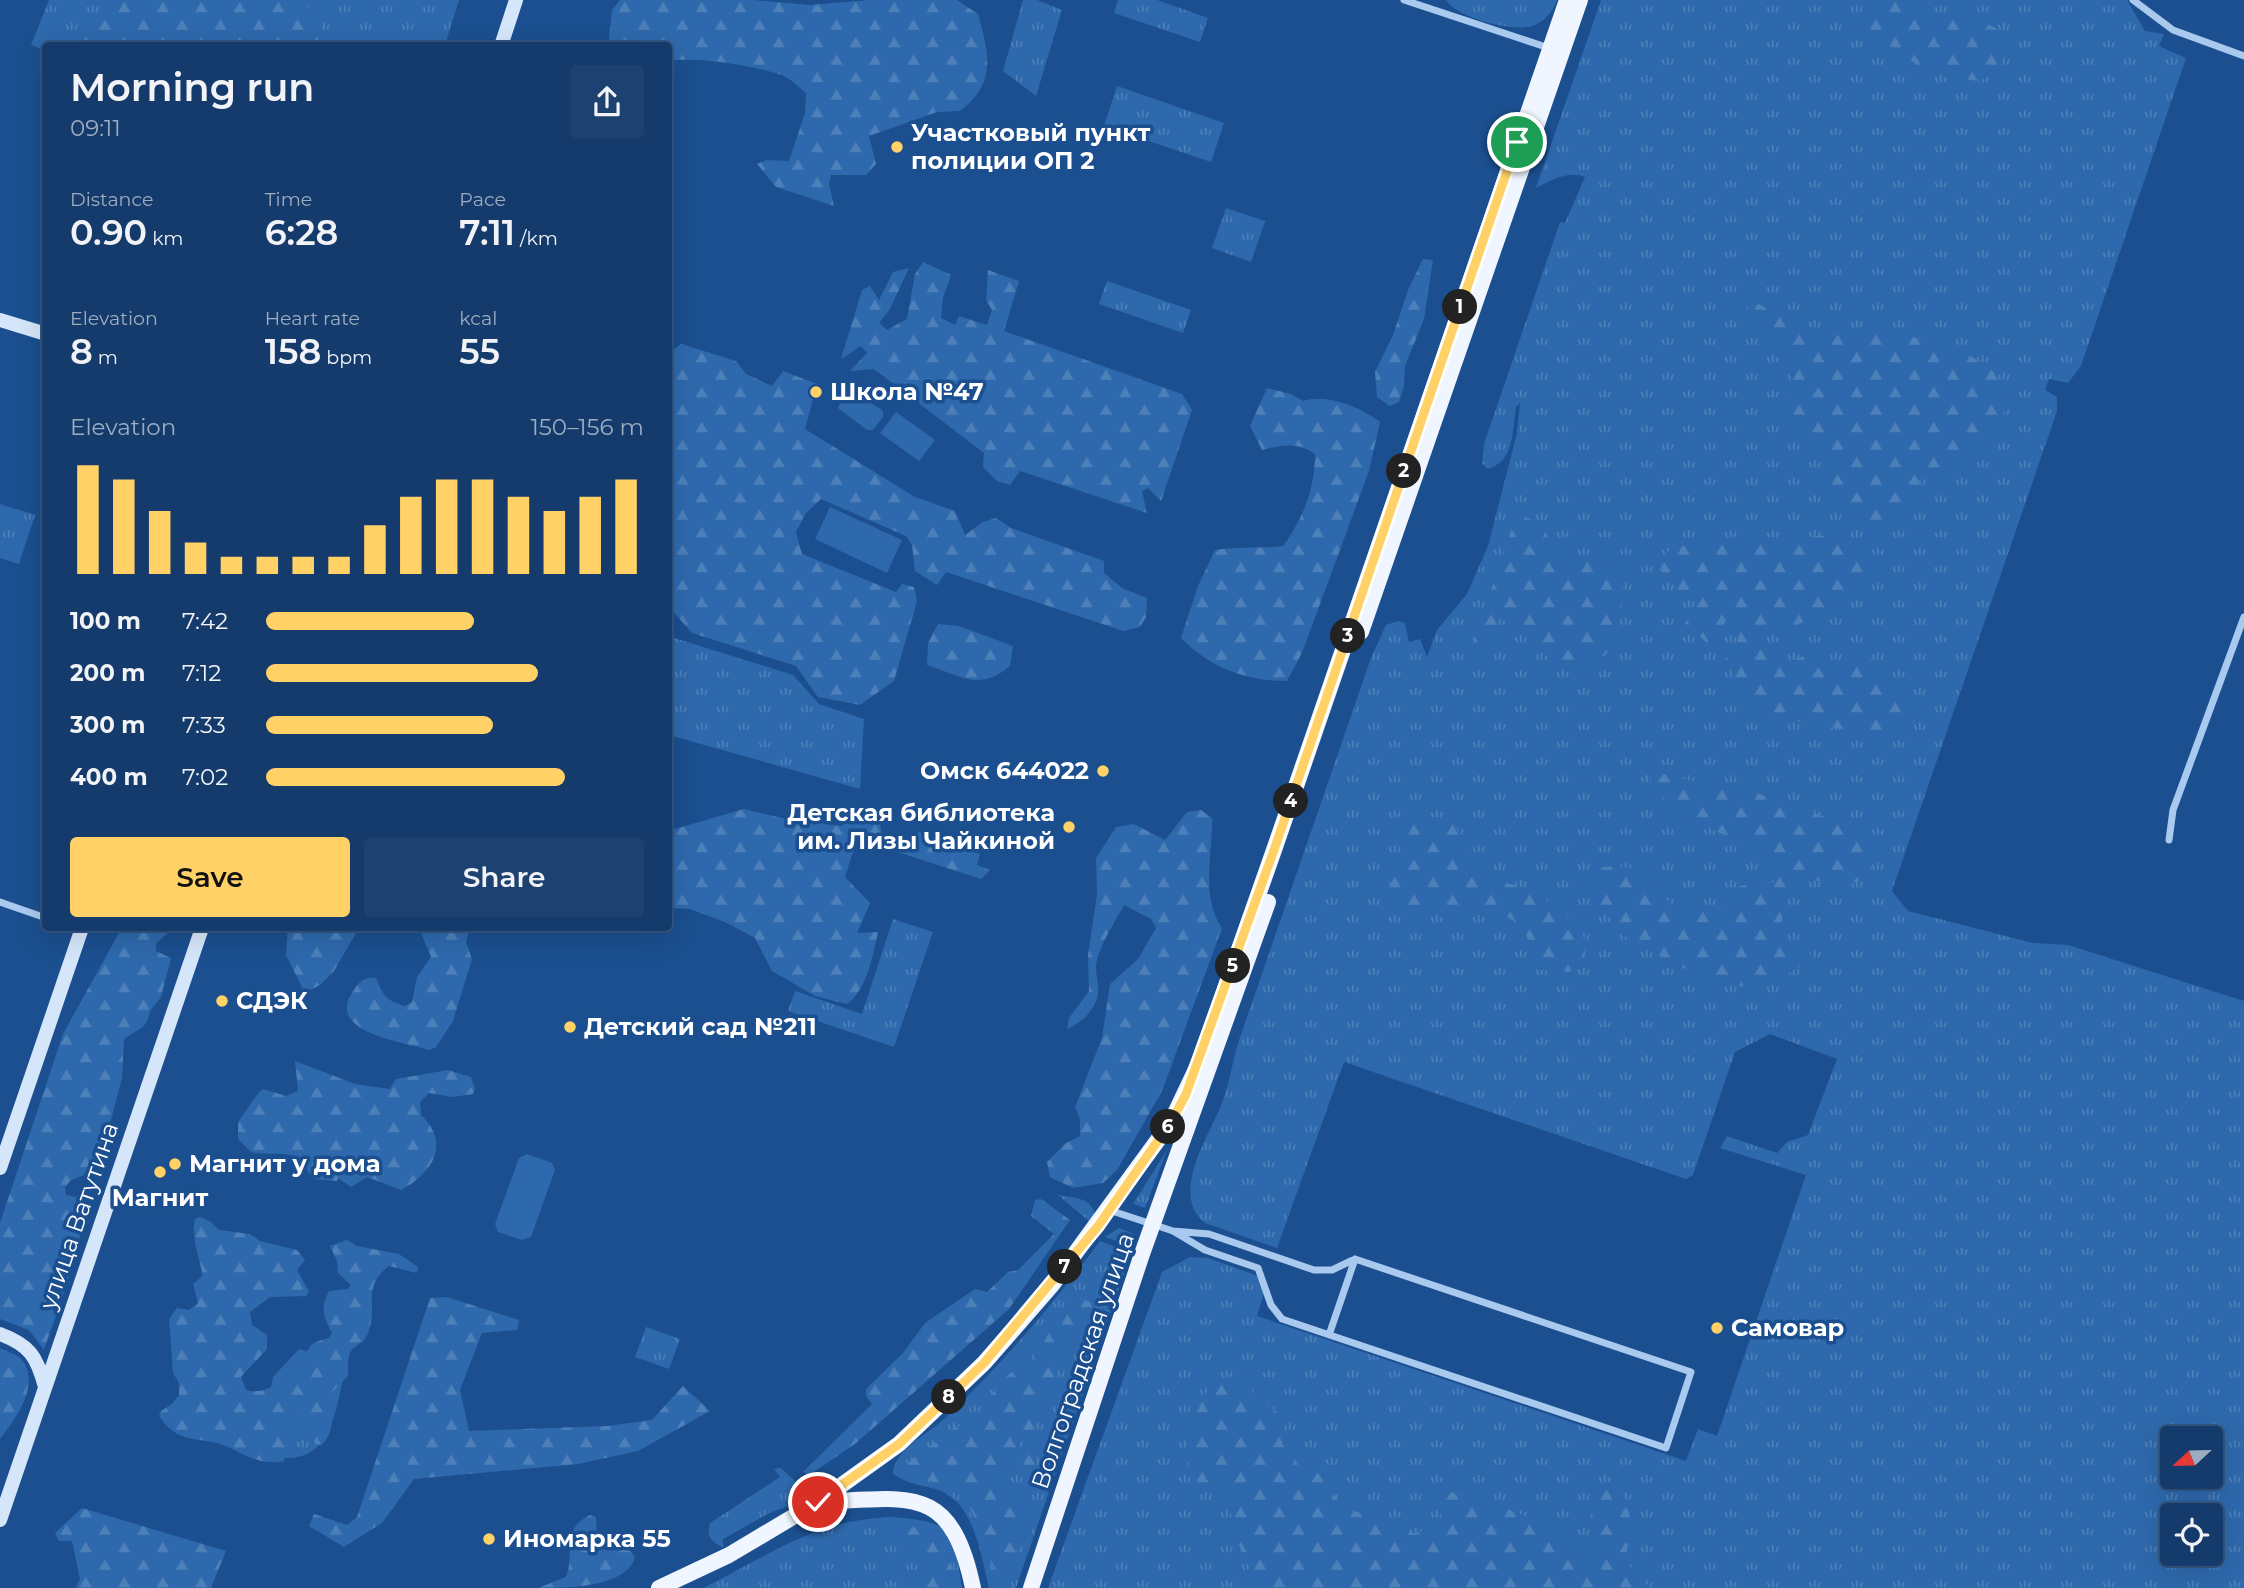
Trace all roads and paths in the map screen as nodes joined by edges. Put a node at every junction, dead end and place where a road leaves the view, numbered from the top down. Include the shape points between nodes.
1 (516, 0) edge
2 (1404, 0) edge
3 (1567, 0) edge
4 (1580, 0) edge
5 (2133, 0) edge
6 (1426, 4) edge
7 (502, 42) edge
8 (1550, 48) junction
9 (2244, 56) edge
10 (0, 320) edge
11 (42, 333) edge
12 (2244, 617) edge
13 (2169, 840) dead end
14 (0, 902) edge
15 (42, 917) edge
16 (78, 931) edge
17 (201, 931) edge
18 (0, 1168) edge
19 (1109, 1210) junction
20 (1153, 1225) junction
21 (1173, 1231) junction
22 (1354, 1259) junction
23 (0, 1334) edge
24 (1329, 1335) junction
25 (45, 1387) junction
26 (818, 1502) junction
27 (0, 1520) edge
28 (659, 1588) edge
29 (973, 1588) edge
30 (1031, 1588) edge

1 - 7 main road
2 - 6 street
3 - 8 main road, Волгоградская улица
4 - 20 main road, Волгоградская улица
5 - 9 street via 2173,30
6 - 8 street
8 - 19 main road, Волгоградская улица via 1199,1063 1171,1122
10 - 11 main road
12 - 13 street via 2173,810
14 - 15 street
16 - 18 main road
17 - 25 main road, улица Ватутина
19 - 20 street
19 - 26 main road, Волгоградская улица via 984,1363 899,1444
20 - 21 street
20 - 30 main road, Волгоградская улица
21 - 22 street via 1209,1234 1314,1270 1332,1270
21 - 24 street via 1205,1250 1258,1268 1282,1319
22 - 24 street
22 - 24 street via 1691,1371 1666,1448
23 - 25 main road via 18,1340 37,1360
25 - 27 main road, улица Ватутина
26 - 28 main road, Волгоградская улица via 729,1556
26 - 29 main road via 888,1498 919,1502 941,1513 955,1529

